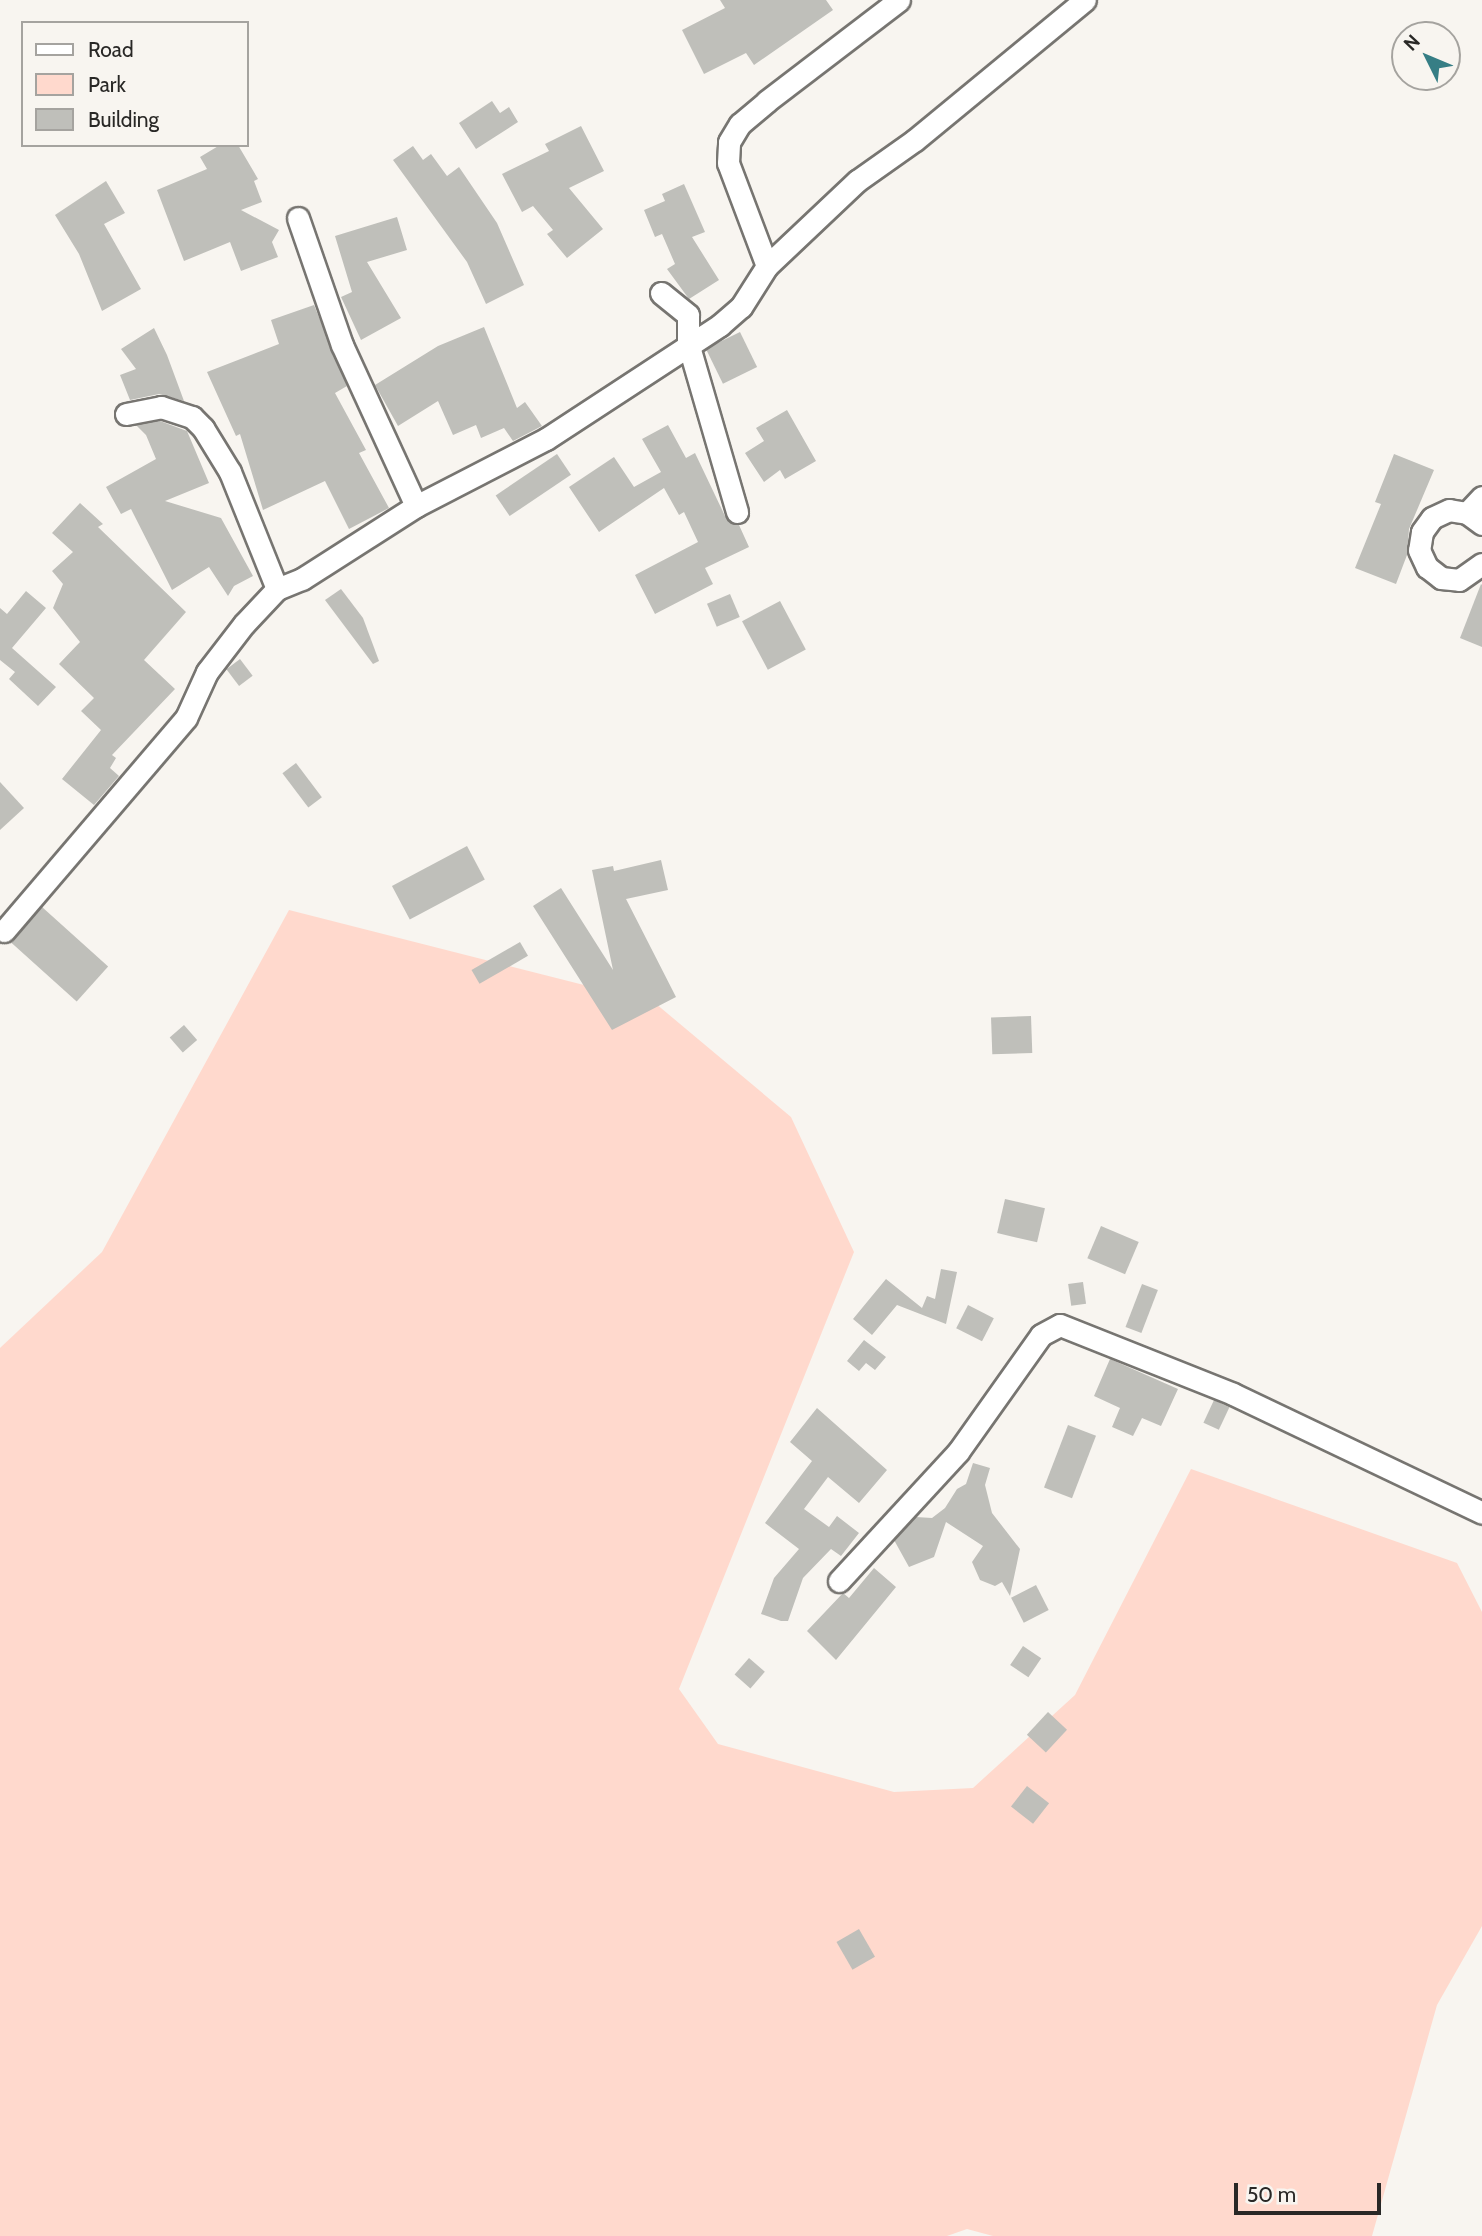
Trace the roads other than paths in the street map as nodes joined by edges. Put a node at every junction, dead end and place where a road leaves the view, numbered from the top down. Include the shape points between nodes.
1 (900, 0) edge
2 (1085, 0) edge
3 (298, 218) dead end
4 (767, 267) junction
5 (661, 293) dead end
6 (688, 343) junction
7 (126, 414) dead end
8 (416, 506) junction
9 (1477, 511) edge
10 (737, 512) dead end
11 (1482, 564) edge
12 (277, 589) junction
13 (4, 931) dead end
14 (1482, 1513) edge
15 (839, 1581) dead end

1 - 4 street via 766,101 740,124 729,142 728,163
2 - 4 street via 858,181
3 - 8 street via 342,345
4 - 6 street via 741,307
5 - 6 street via 688,315
6 - 8 street via 546,439
6 - 10 street
7 - 12 street via 161,407 192,417 203,428 230,472
8 - 12 street via 302,579
9 - 11 street via 1449,510 1432,518 1422,532 1419,550 1427,567 1441,578 1459,580
12 - 13 street via 207,672 186,718
14 - 15 street via 1233,1394 1060,1325 1041,1335 958,1452

